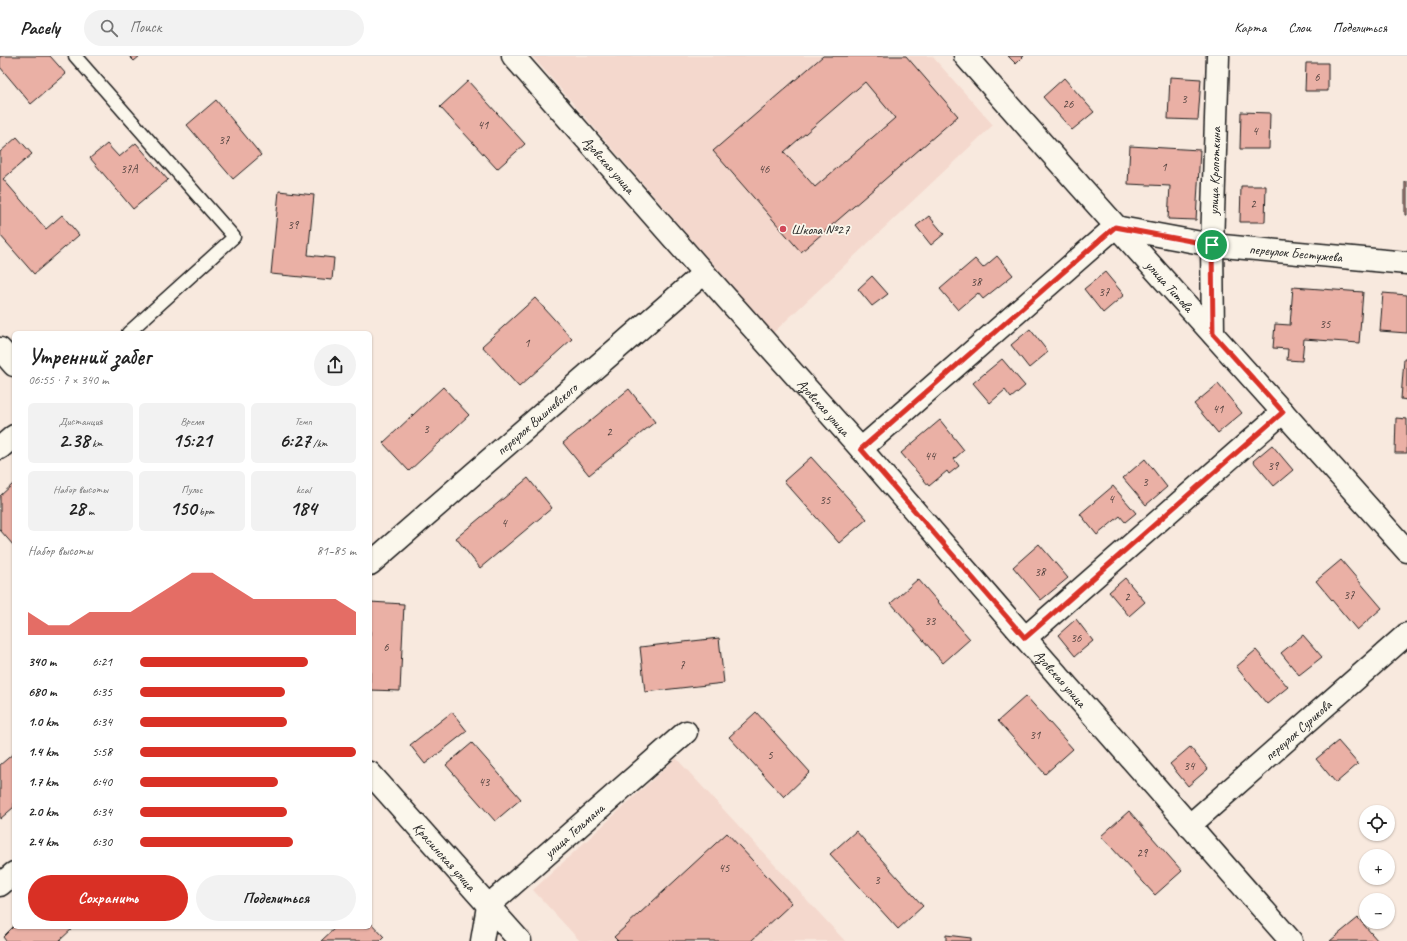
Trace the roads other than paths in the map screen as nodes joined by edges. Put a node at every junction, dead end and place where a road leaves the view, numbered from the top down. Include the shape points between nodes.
1 (75, 56) edge
2 (513, 56) edge
3 (965, 56) edge
4 (1218, 56) edge
5 (1115, 227) junction
6 (1212, 245) junction
7 (1407, 262) edge
8 (704, 273) junction
9 (130, 331) edge
10 (1213, 334) junction
11 (0, 350) edge
12 (12, 363) edge
13 (1283, 412) junction
14 (12, 438) edge
15 (0, 448) edge
16 (861, 449) junction
17 (1407, 551) edge
18 (372, 562) edge
19 (1407, 634) edge
20 (1025, 638) junction
21 (686, 732) dead end
22 (372, 775) edge
23 (1189, 826) junction
24 (12, 875) edge
25 (0, 885) edge
26 (488, 906) junction
27 (482, 941) edge
28 (520, 941) edge
29 (1291, 941) edge

1 - 9 lane via 234,237
2 - 8 street, Азовская улица
3 - 5 street, улица Титова
4 - 6 street, улица Кропоткина
5 - 6 street, переулок Бестужева
5 - 10 street, улица Титова
5 - 16 street
6 - 7 street, переулок Бестужева
6 - 10 street, улица Кропоткина
8 - 16 street, Азовская улица
8 - 18 street, переулок Вишневского
10 - 13 street, улица Титова
11 - 12 street
13 - 17 street, улица Титова
13 - 20 street
14 - 15 street
16 - 20 street, Азовская улица
19 - 23 street, переулок Сурикова
20 - 23 street, Азовская улица
21 - 26 street, улица Тельмана
22 - 26 street, Красинская улица
23 - 29 street, Азовская улица
24 - 25 street
26 - 27 street
26 - 28 street, Красинская улица

